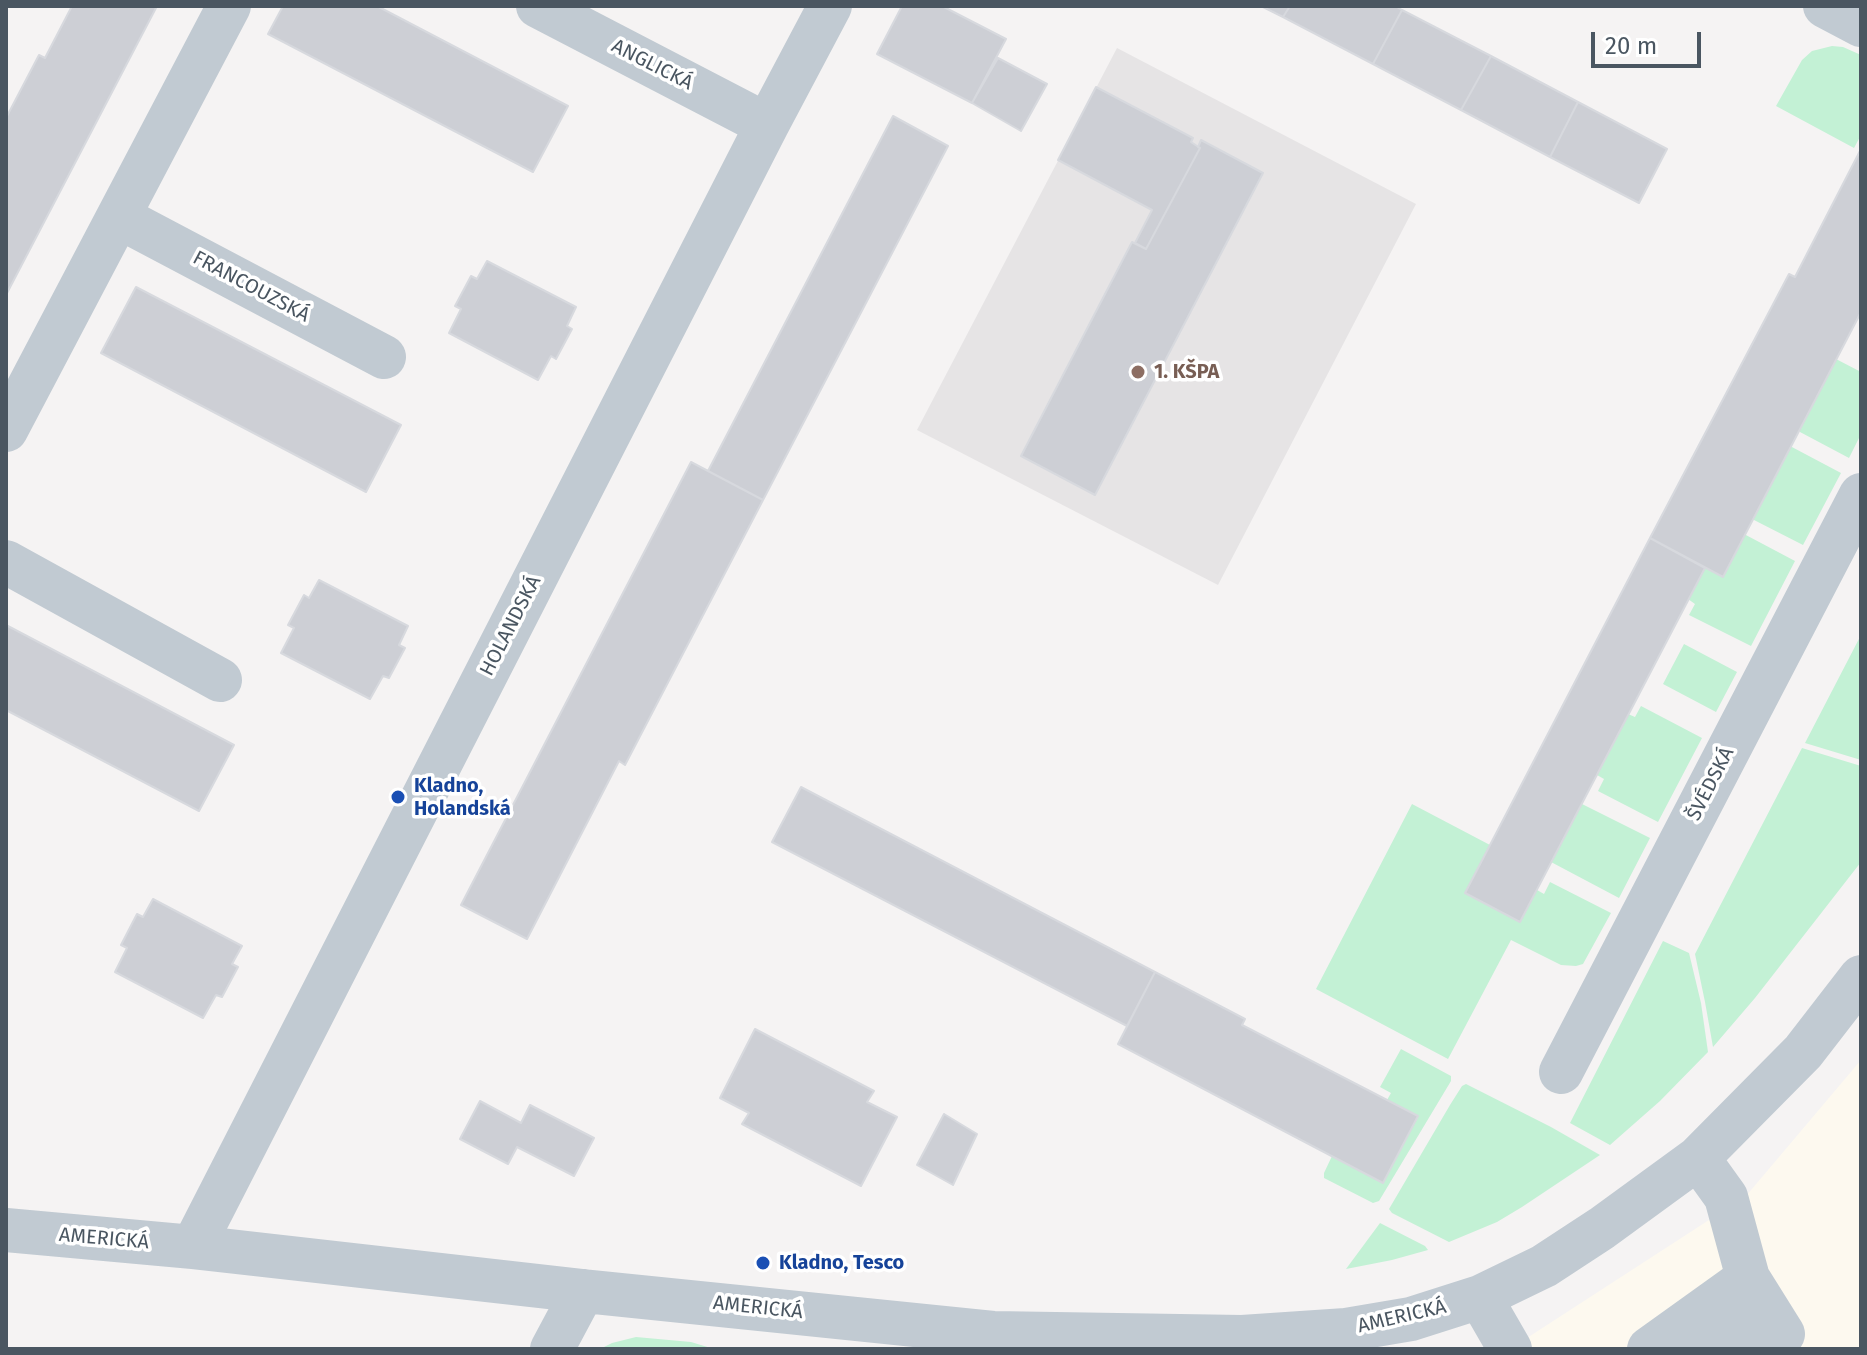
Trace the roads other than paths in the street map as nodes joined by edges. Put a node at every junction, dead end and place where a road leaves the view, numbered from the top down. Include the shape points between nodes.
1 (229, 6) edge
2 (538, 6) edge
3 (830, 6) edge
4 (1825, 6) edge
5 (1861, 25) edge
6 (767, 125) junction
7 (119, 217) junction
8 (384, 357) dead end
9 (6, 430) edge
10 (1861, 495) edge
11 (6, 562) edge
12 (220, 680) dead end
13 (1861, 977) edge
14 (1561, 1072) dead end
15 (1698, 1158) junction
16 (6, 1230) edge
17 (193, 1247) junction
18 (583, 1291) junction
19 (1480, 1297) junction
20 (1771, 1323) edge
21 (552, 1349) edge
22 (1510, 1349) edge
23 (1649, 1349) edge
24 (1707, 1349) edge

1 - 7 street
2 - 6 street, ANGLICKÁ
3 - 6 street, HOLANDSKÁ
4 - 5 street
6 - 17 street, HOLANDSKÁ
7 - 8 street, FRANCOUZSKÁ
7 - 9 street
10 - 14 street, ŠVÉDSKÁ
11 - 12 street
13 - 15 street, AMERICKÁ via 1803,1052
15 - 19 street, AMERICKÁ via 1544,1266
15 - 20 street via 1726,1197
16 - 17 street, AMERICKÁ
17 - 18 street, AMERICKÁ
18 - 19 street, AMERICKÁ via 993,1333 1242,1337 1346,1330 1411,1319
18 - 21 street
19 - 22 street
20 - 23 street
20 - 24 street

